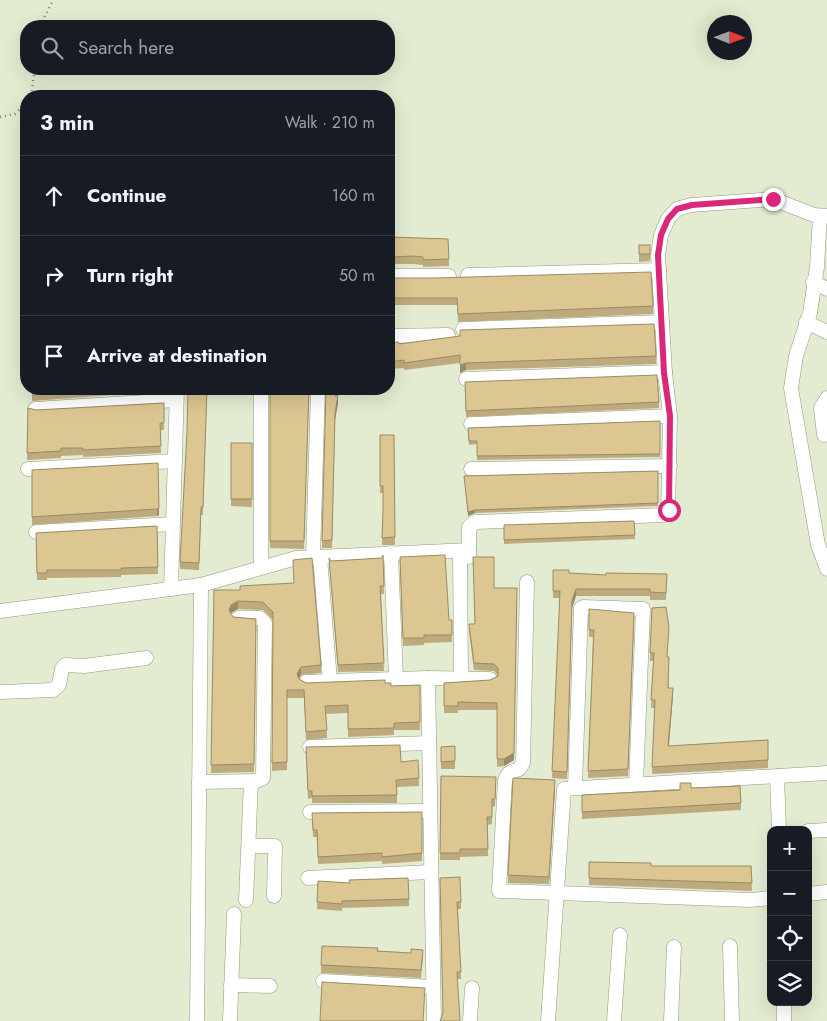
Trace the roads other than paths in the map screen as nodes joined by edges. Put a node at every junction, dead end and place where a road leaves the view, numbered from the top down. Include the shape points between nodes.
1 (824, 222) edge
2 (659, 270) junction
3 (468, 275) edge
4 (395, 276) edge
5 (449, 276) edge
6 (813, 282) junction
7 (827, 289) edge
8 (662, 322) junction
9 (806, 322) junction
10 (463, 329) edge
11 (827, 332) edge
12 (448, 335) dead end
13 (395, 336) edge
14 (664, 372) junction
15 (466, 379) dead end
16 (167, 395) edge
17 (176, 395) edge
18 (261, 395) edge
19 (318, 395) edge
20 (827, 398) edge
21 (35, 409) edge
22 (670, 416) junction
23 (471, 424) dead end
24 (825, 435) edge
25 (798, 438) junction
26 (175, 461) junction
27 (670, 466) junction
28 (28, 469) dead end
29 (471, 469) dead end
30 (172, 524) junction
31 (36, 532) edge
32 (391, 553) junction
33 (466, 553) junction
34 (316, 557) junction
35 (261, 567) junction
36 (827, 569) edge
37 (527, 582) dead end
38 (201, 585) junction
39 (171, 589) junction
40 (0, 611) edge
41 (238, 618) edge
42 (146, 658) dead end
43 (428, 678) junction
44 (396, 679) junction
45 (461, 679) junction
46 (490, 679) edge
47 (330, 681) junction
48 (306, 682) edge
49 (0, 692) edge
50 (429, 743) junction
51 (310, 747) edge
52 (827, 773) edge
53 (777, 776) junction
54 (251, 781) junction
55 (199, 782) junction
56 (636, 784) junction
57 (575, 787) junction
58 (430, 811) junction
59 (310, 812) edge
60 (779, 826) edge
61 (827, 830) edge
62 (812, 831) edge
63 (248, 846) junction
64 (430, 872) junction
65 (308, 878) dead end
66 (827, 892) edge
67 (558, 893) junction
68 (812, 894) edge
69 (274, 896) dead end
70 (767, 898) edge
71 (246, 900) dead end
72 (234, 914) dead end
73 (620, 935) dead end
74 (730, 946) dead end
75 (674, 947) dead end
76 (323, 981) edge
77 (231, 985) junction
78 (270, 986) dead end
79 (433, 988) junction
80 (472, 988) dead end
81 (784, 1006) edge
82 (197, 1021) edge
83 (230, 1021) edge
84 (434, 1021) edge
85 (470, 1021) edge
86 (548, 1021) edge
87 (614, 1021) edge
88 (671, 1021) edge
89 (732, 1021) edge
90 (784, 1021) edge

1 - 2 street via 773,199 677,209 661,235
1 - 6 street
2 - 3 street
2 - 8 street
4 - 5 street
6 - 7 street
6 - 9 street
8 - 10 street
8 - 14 street
9 - 11 street
9 - 25 street via 791,388
12 - 13 street
14 - 15 street
14 - 22 street
16 - 21 street
17 - 26 street
18 - 35 street
19 - 34 street
20 - 24 street via 821,408
22 - 23 street
22 - 27 street
24 - 25 street
25 - 36 street via 818,545
26 - 28 street
26 - 30 street
27 - 29 street
27 - 33 street via 669,510 664,515 475,522 469,527
30 - 31 street
30 - 39 street
32 - 33 street
32 - 34 street
32 - 44 street
33 - 45 street
34 - 35 street via 296,558
34 - 47 street
35 - 38 street
37 - 67 street via 523,763 505,780 498,888 501,892
38 - 39 street
38 - 55 street
39 - 40 street
41 - 54 street via 260,618 265,623 264,773 263,778
42 - 49 street via 65,666 59,685 53,690
43 - 44 street
43 - 45 street
43 - 50 street
44 - 47 street
45 - 46 street
47 - 48 street
50 - 51 street
50 - 58 street
52 - 53 street
53 - 56 street
53 - 60 street
54 - 55 street
54 - 63 street
55 - 82 street
56 - 57 street
56 - 57 street via 644,610 583,607
57 - 67 street via 564,790
58 - 59 street
58 - 64 street
61 - 62 street
63 - 69 street via 275,846
63 - 71 street
64 - 65 street
64 - 79 street
66 - 68 street
67 - 70 street
67 - 86 street
72 - 77 street
73 - 87 street
74 - 89 street
75 - 88 street
76 - 79 street
77 - 78 street
77 - 83 street
79 - 84 street
80 - 85 street
81 - 90 street

